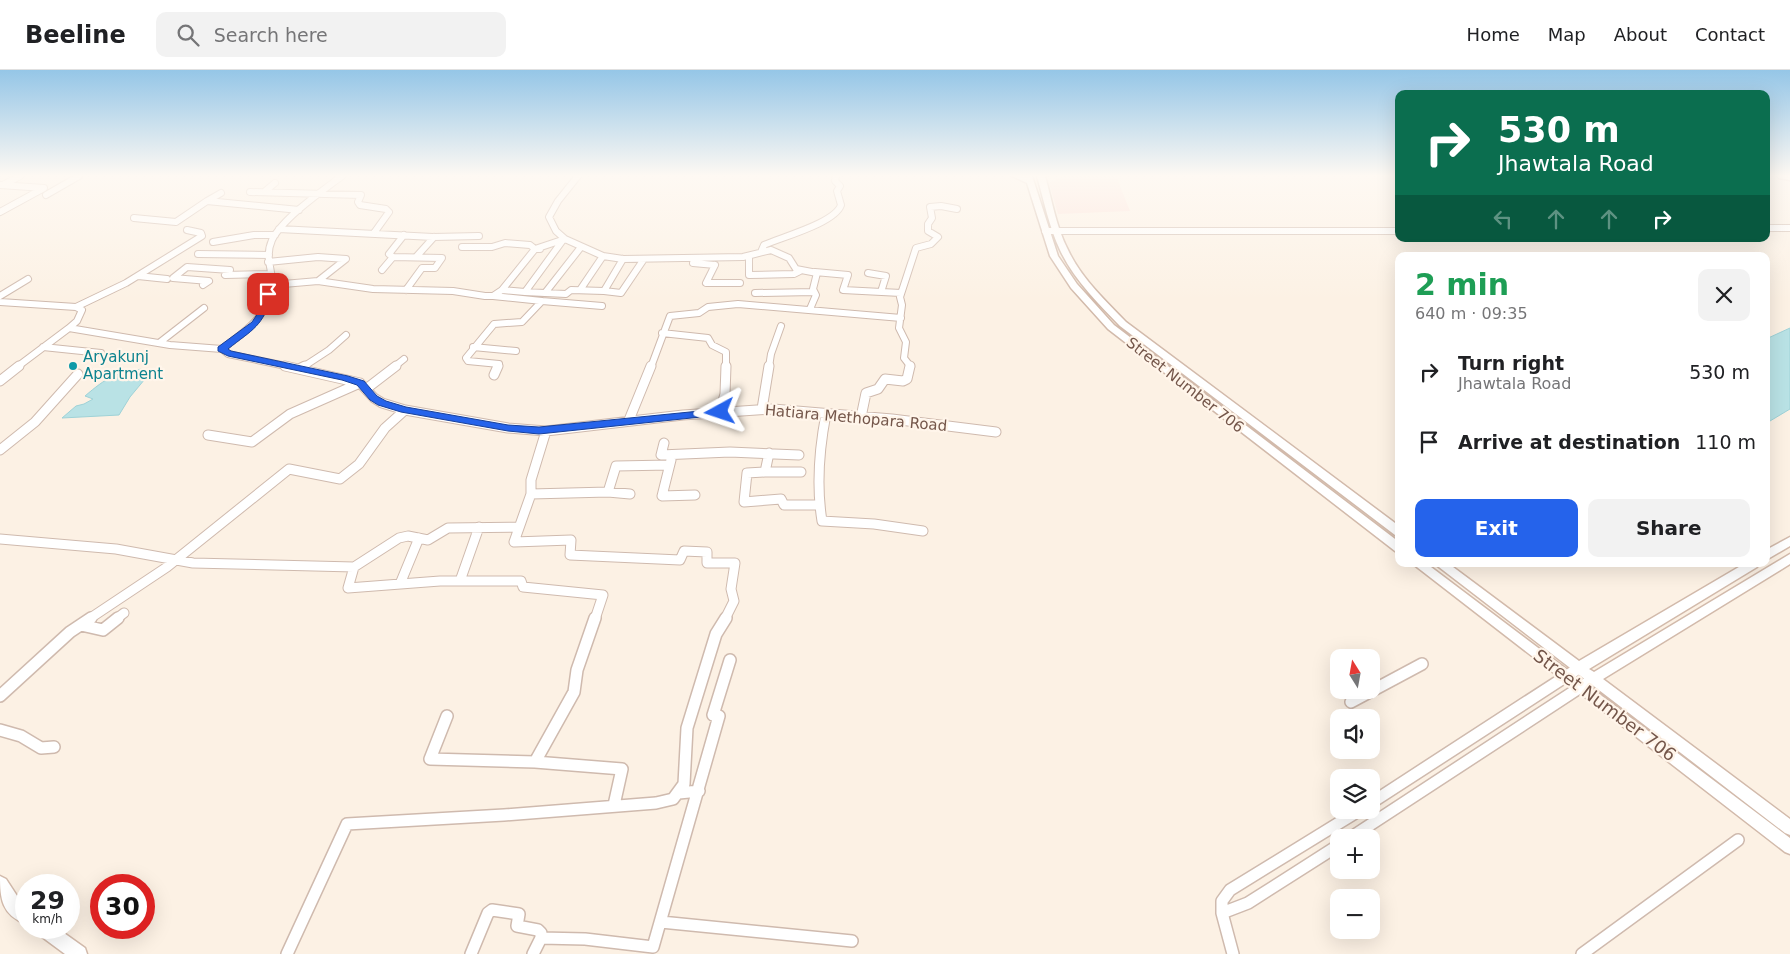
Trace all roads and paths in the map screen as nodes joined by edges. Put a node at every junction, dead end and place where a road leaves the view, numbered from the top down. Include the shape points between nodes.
1 (183, 217) edge
2 (292, 217) edge
3 (386, 217) edge
4 (549, 217) edge
5 (830, 217) edge
6 (932, 217) edge
7 (1040, 217) edge
8 (1054, 217) edge
9 (134, 218) dead end
10 (1770, 228) edge
11 (1790, 228) edge
12 (187, 230) dead end
13 (1395, 230) edge
14 (277, 232) junction
15 (1770, 232) edge
16 (1790, 232) edge
17 (374, 233) junction
18 (1045, 234) junction
19 (1395, 234) edge
20 (404, 235) junction
21 (1059, 235) junction
22 (478, 236) dead end
23 (434, 237) junction
24 (564, 240) junction
25 (213, 242) dead end
26 (462, 247) dead end
27 (581, 248) junction
28 (535, 249) junction
29 (555, 250) junction
30 (761, 252) junction
31 (198, 254) dead end
32 (603, 256) junction
33 (393, 257) junction
34 (749, 257) junction
35 (416, 258) junction
36 (708, 258) junction
37 (268, 259) junction
38 (623, 259) junction
39 (644, 259) junction
40 (661, 259) junction
41 (715, 265) junction
42 (382, 270) dead end
43 (800, 271) junction
44 (815, 272) junction
45 (868, 273) dead end
46 (271, 274) junction
47 (137, 276) junction
48 (28, 278) dead end
49 (168, 279) dead end
50 (318, 280) junction
51 (740, 284) dead end
52 (203, 285) dead end
53 (272, 285) junction
54 (406, 290) junction
55 (502, 290) junction
56 (580, 290) junction
57 (604, 291) junction
58 (525, 292) junction
59 (814, 292) junction
60 (881, 292) junction
61 (545, 293) junction
62 (755, 293) dead end
63 (901, 293) junction
64 (0, 296) edge
65 (493, 296) junction
66 (0, 302) edge
67 (542, 302) junction
68 (602, 306) dead end
69 (76, 307) junction
70 (204, 308) dead end
71 (810, 309) junction
72 (901, 318) junction
73 (781, 326) dead end
74 (70, 328) junction
75 (662, 333) junction
76 (346, 335) dead end
77 (158, 343) junction
78 (43, 347) junction
79 (473, 348) junction
80 (222, 349) junction
81 (516, 351) dead end
82 (101, 353) dead end
83 (404, 359) dead end
84 (301, 368) junction
85 (78, 374) dead end
86 (494, 375) dead end
87 (0, 381) edge
88 (363, 386) junction
89 (762, 409) junction
90 (404, 410) junction
91 (720, 412) junction
92 (826, 414) junction
93 (861, 417) junction
94 (629, 420) junction
95 (546, 430) junction
96 (996, 432) dead end
97 (208, 435) dead end
98 (0, 439) edge
99 (13, 439) junction
100 (664, 443) dead end
101 (0, 450) edge
102 (770, 454) junction
103 (672, 455) junction
104 (799, 455) dead end
105 (669, 465) junction
106 (765, 472) junction
107 (801, 472) dead end
108 (608, 492) junction
109 (531, 494) junction
110 (630, 494) dead end
111 (695, 495) dead end
112 (819, 505) junction
113 (479, 527) junction
114 (519, 527) junction
115 (1395, 529) edge
116 (923, 531) dead end
117 (419, 538) junction
118 (0, 540) edge
119 (1790, 541) edge
120 (1395, 545) edge
121 (1770, 554) edge
122 (1790, 558) edge
123 (175, 560) junction
124 (354, 567) junction
125 (1423, 567) edge
126 (1445, 567) edge
127 (1748, 567) edge
128 (460, 581) junction
129 (400, 584) junction
130 (124, 613) dead end
131 (82, 625) junction
132 (730, 660) dead end
133 (1422, 664) dead end
134 (1579, 668) junction
135 (1567, 675) junction
136 (1588, 683) junction
137 (0, 696) edge
138 (1351, 702) dead end
139 (447, 716) dead end
140 (0, 730) edge
141 (54, 747) dead end
142 (535, 762) junction
143 (699, 791) junction
144 (679, 794) junction
145 (1380, 797) edge
146 (614, 805) junction
147 (1345, 819) edge
148 (1790, 828) edge
149 (1364, 829) edge
150 (1738, 840) dead end
151 (1790, 847) edge
152 (1330, 850) edge
153 (0, 884) edge
154 (15, 908) edge
155 (1222, 913) junction
156 (661, 922) junction
157 (541, 938) junction
158 (59, 939) edge
159 (852, 941) dead end
160 (79, 954) edge
161 (286, 954) edge
162 (470, 954) edge
163 (534, 954) edge
164 (1233, 954) edge
165 (1582, 954) edge

1 - 9 street via 176,222
2 - 14 street
3 - 17 street
4 - 24 street
5 - 30 street via 764,245
6 - 63 street via 928,231 938,237 932,245 916,248
7 - 18 street, Street Number 706
8 - 21 street, Street Number 706
10 - 11 street
12 - 47 street via 201,232 202,236
13 - 21 street
14 - 17 street
14 - 25 street
14 - 37 street
15 - 16 street
17 - 20 street
18 - 21 street
18 - 120 street, Street Number 706 via 1054,256 1074,286 1111,327
19 - 21 street
20 - 23 street
20 - 33 street via 389,254
21 - 115 street, Street Number 706 via 1063,249 1079,274 1123,324
22 - 23 street
23 - 35 street
24 - 27 street
24 - 28 street
24 - 29 street
26 - 28 street via 492,248 505,243 530,245
27 - 32 street
27 - 61 street
28 - 29 street
28 - 55 street
29 - 58 street
30 - 34 street
30 - 43 street via 776,251 790,258 794,268
31 - 37 street
32 - 38 street
32 - 56 street
33 - 35 street
33 - 42 street
34 - 36 street
34 - 43 street via 749,275 794,274
35 - 54 street via 442,258 435,268 422,268
36 - 40 street
36 - 41 street
37 - 46 street
37 - 50 street via 346,259
38 - 39 street
38 - 57 street
39 - 40 street
39 - 57 street via 622,293
40 - 41 street
41 - 51 street via 706,283
43 - 44 street
44 - 59 street via 818,274
44 - 60 street via 848,275 843,290
45 - 60 street via 886,276
46 - 52 street via 225,275 230,270 187,267 173,278 209,281
46 - 53 street
47 - 49 street
47 - 69 street
48 - 64 street
50 - 53 street
50 - 54 street via 373,289
53 - 80 street via 260,318
54 - 65 street
55 - 58 street
55 - 65 street
56 - 57 street
56 - 61 street via 566,294
58 - 61 street
59 - 62 street
59 - 71 street via 816,296
60 - 63 street
63 - 72 street
65 - 67 street
66 - 69 street
67 - 68 street
67 - 79 street via 522,322 494,324
69 - 74 street via 82,310
70 - 77 street
71 - 72 street
71 - 75 street via 738,304 708,307 699,313 670,316
72 - 93 street via 899,328 906,342 903,355 911,367 908,378 903,381 884,379 878,389 866,393
73 - 89 street via 770,354
74 - 77 street, Hatiara Methopara Road
74 - 78 street
75 - 91 street via 708,338 712,346 726,352 725,394
75 - 94 street
76 - 84 street
77 - 80 street, Hatiara Methopara Road
78 - 82 street
78 - 87 street
79 - 81 street
79 - 86 street via 466,360 499,364
80 - 84 street, Hatiara Methopara Road via 228,354
83 - 88 street
84 - 88 street, Hatiara Methopara Road
85 - 99 street via 43,414
88 - 90 street, Hatiara Methopara Road via 382,403
88 - 97 street via 290,414 252,442
89 - 91 street, Hatiara Methopara Road
89 - 92 street, Hatiara Methopara Road
90 - 95 street, Hatiara Methopara Road via 508,428
90 - 123 street via 385,428 359,464 340,479 288,469
91 - 94 street, Hatiara Methopara Road
92 - 93 street, Hatiara Methopara Road
92 - 112 street via 816,483
93 - 96 street, Hatiara Methopara Road
94 - 95 street, Hatiara Methopara Road
95 - 109 street via 531,480
98 - 99 street
99 - 101 street
100 - 103 street via 661,455
102 - 103 street
102 - 104 street
102 - 106 street
103 - 105 street
105 - 108 street via 616,466
105 - 111 street via 662,496
106 - 107 street
106 - 112 street via 747,473 744,502 781,499 784,505
108 - 109 street
108 - 110 street
109 - 114 street
112 - 116 street via 822,521
113 - 114 street
113 - 117 street via 448,528 428,540
113 - 128 street
114 - 144 street via 514,542 571,540 570,556 680,560 684,551 707,552 707,563 735,563 731,589 734,602 726,622 716,634 687,728 684,784
117 - 124 street via 399,538
117 - 129 street
118 - 123 street via 116,548
119 - 121 street
122 - 136 street
123 - 124 street
123 - 131 street
124 - 129 street via 348,588
125 - 135 street, Street Number 706
126 - 134 street, Street Number 706
127 - 134 street
128 - 129 street
128 - 142 street via 521,581 523,587 603,595 577,670 574,692
130 - 131 street via 103,630
131 - 137 street via 50,648
132 - 143 street via 713,715 719,716
133 - 138 street
134 - 135 street
134 - 136 street, Street Number 706
135 - 136 street, Street Number 706
135 - 145 street
136 - 148 street, Street Number 706
136 - 149 street
136 - 151 street, Street Number 706
139 - 142 street via 430,759
140 - 141 street via 21,736 41,748
142 - 146 street via 622,769
143 - 144 street
143 - 156 street
144 - 146 street via 656,803
146 - 161 street via 347,824
147 - 155 street via 1230,890 1222,901
150 - 165 street
152 - 155 street via 1248,903
153 - 154 street
155 - 164 street
156 - 157 street via 653,947 585,939
156 - 159 street
157 - 162 street via 538,930 517,926 519,914 492,910
157 - 163 street
158 - 160 street

